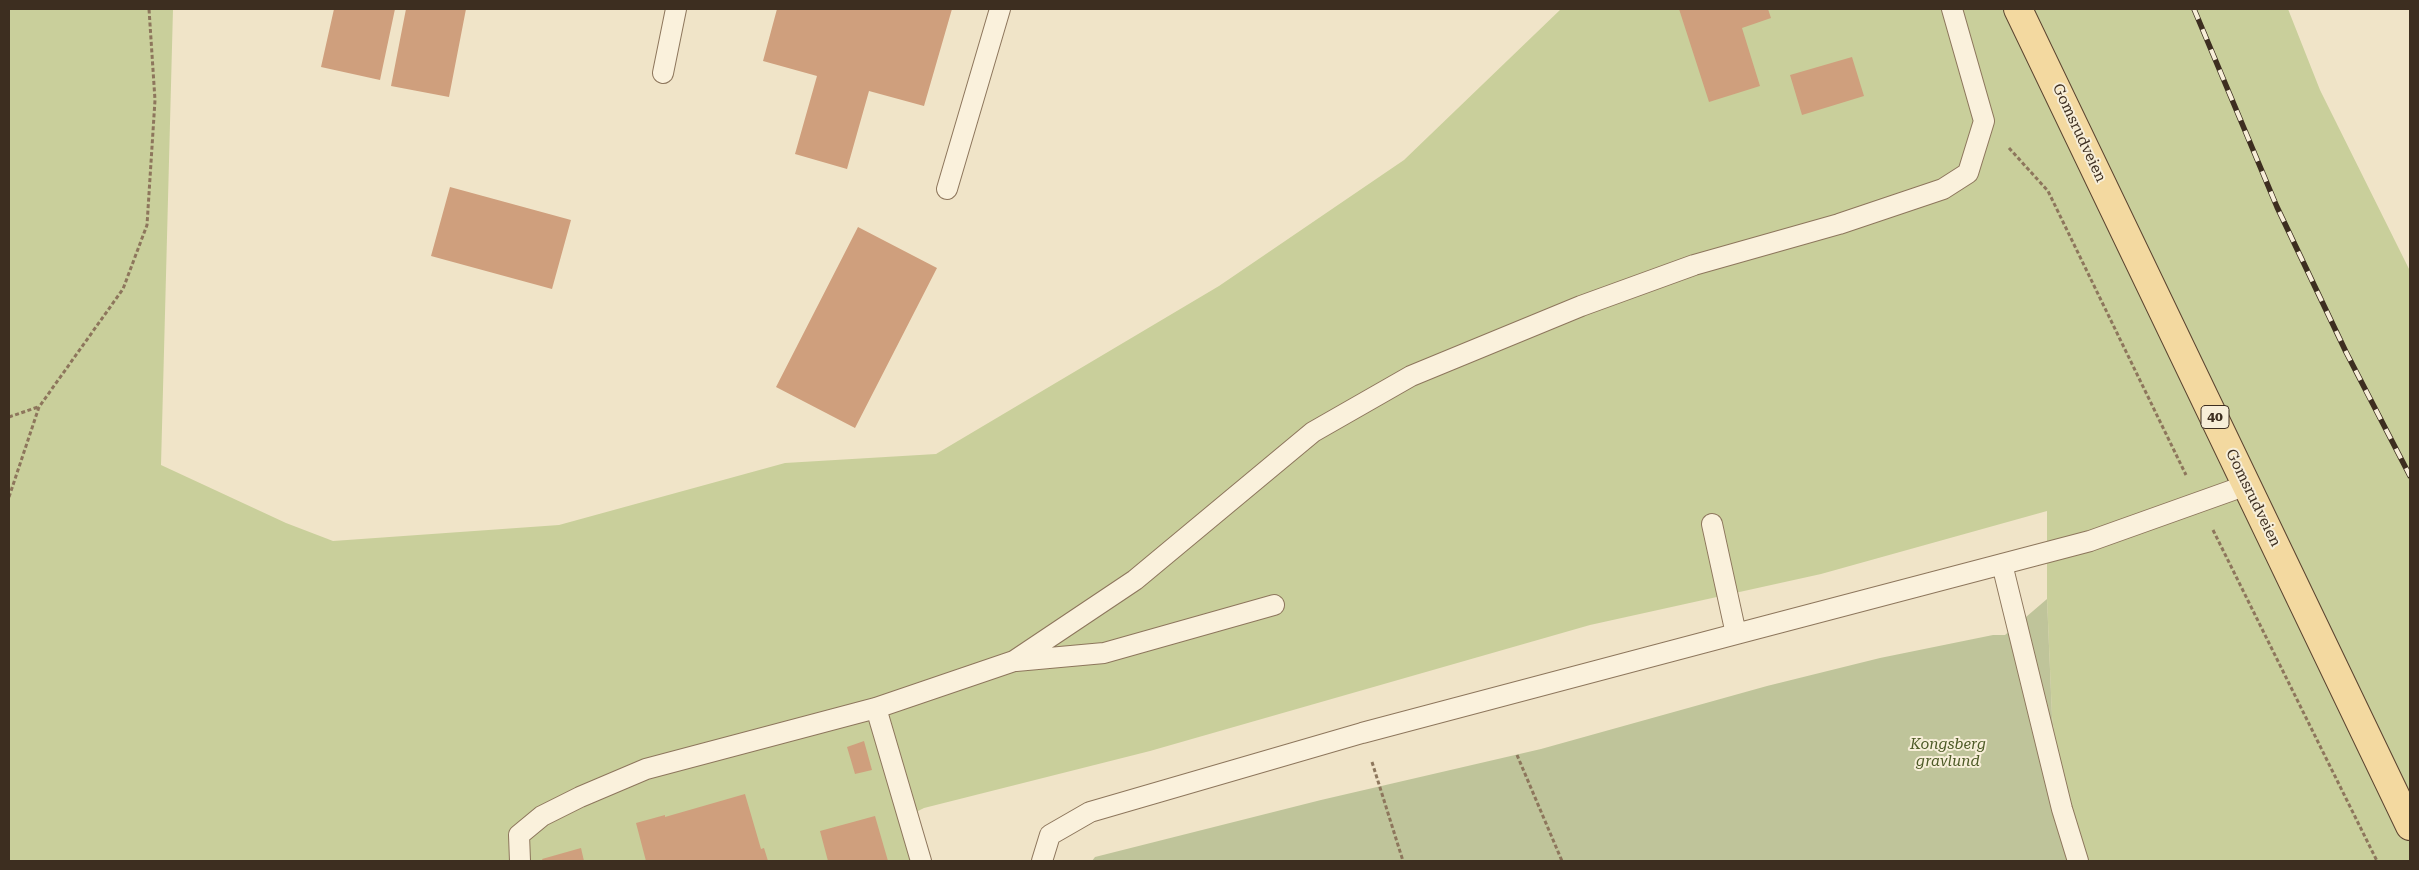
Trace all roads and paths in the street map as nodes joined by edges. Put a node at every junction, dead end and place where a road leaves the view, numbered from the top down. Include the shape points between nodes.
1 (149, 9) edge
2 (676, 9) edge
3 (1000, 9) edge
4 (1952, 9) edge
5 (2018, 9) edge
6 (663, 73) dead end
7 (947, 189) dead end
8 (39, 407) junction
9 (9, 417) edge
10 (2247, 485) junction
11 (9, 497) edge
12 (1712, 524) dead end
13 (2002, 564) junction
14 (1274, 605) dead end
15 (1736, 634) junction
16 (1014, 661) junction
17 (876, 708) junction
18 (1517, 755) dead end
19 (1380, 786) dead end
20 (2410, 826) edge
21 (520, 861) edge
22 (921, 861) edge
23 (1042, 861) edge
24 (1403, 861) edge
25 (1562, 861) edge
26 (2078, 861) edge

1 - 8 path via 155,100 147,225 124,289
2 - 6 lane
3 - 7 lane
4 - 16 lane via 1984,121 1968,173 1943,189 1838,224 1694,265 1628,289 1411,376 1313,432 1135,580
5 - 10 main road, Gomsrudveien / 40
8 - 9 path
8 - 11 path
10 - 13 lane via 2090,541
10 - 20 main road, Gomsrudveien / 40
12 - 15 lane
13 - 15 lane
13 - 26 lane via 2062,809
14 - 16 lane via 1104,653
15 - 23 lane via 1371,731 1090,812 1050,834
16 - 17 lane
17 - 21 lane via 646,769 580,797 542,816 519,835
17 - 22 lane
18 - 25 path
19 - 24 path

